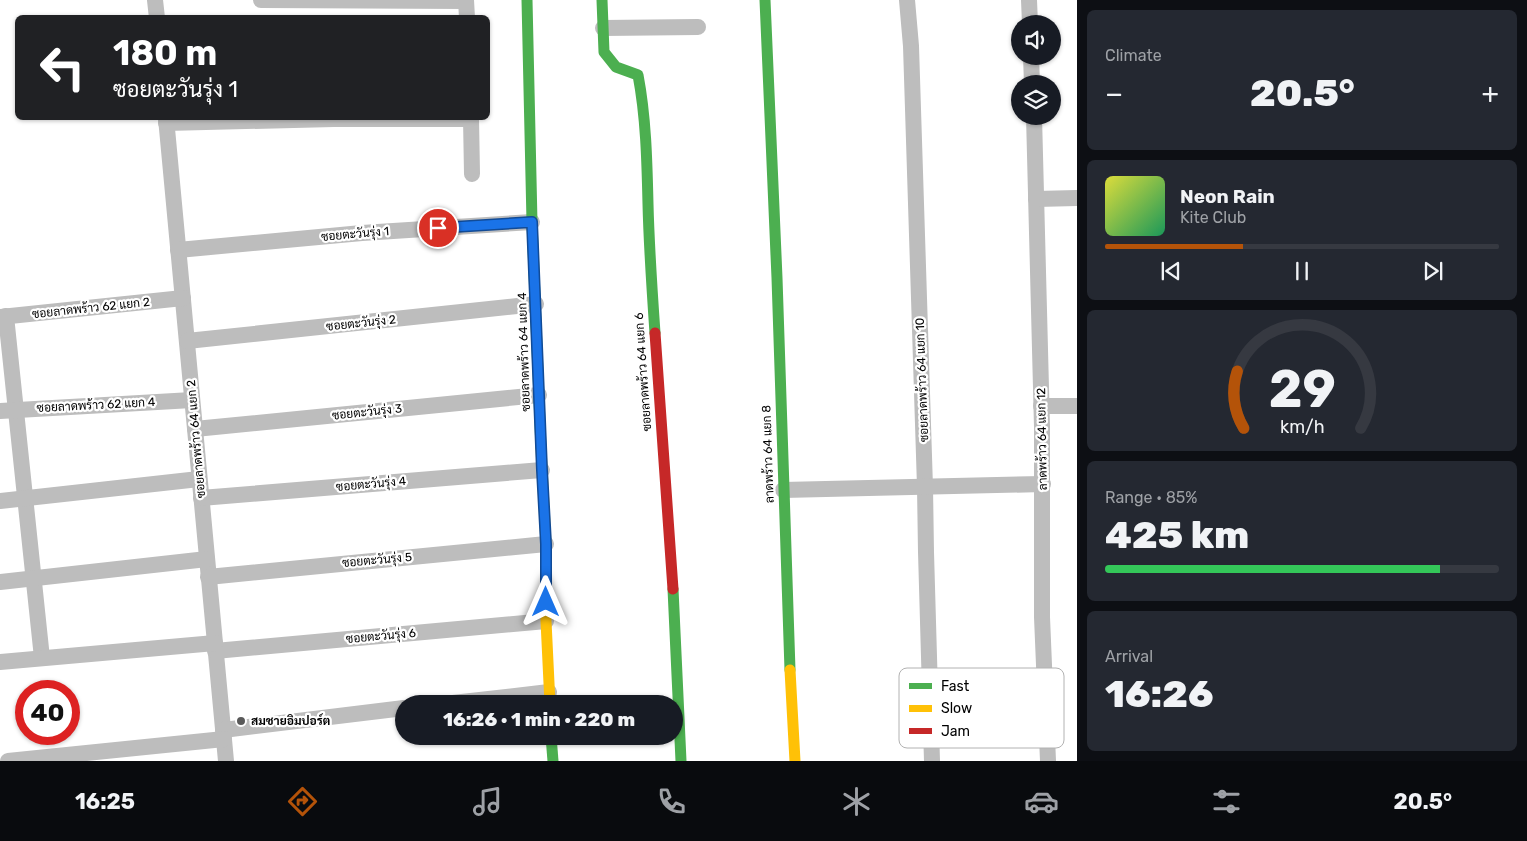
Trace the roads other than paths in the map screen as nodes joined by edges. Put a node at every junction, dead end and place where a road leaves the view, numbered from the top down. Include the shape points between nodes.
1 (155, 0) edge
2 (261, 0) edge
3 (527, 0) edge
4 (602, 0) edge
5 (765, 0) edge
6 (907, 0) edge
7 (1029, 0) edge
8 (466, 6) edge
9 (157, 15) edge
10 (1030, 15) edge
11 (698, 27) dead end
12 (603, 28) junction
13 (166, 120) edge
14 (471, 120) edge
15 (1034, 125) edge
16 (472, 174) dead end
17 (1077, 198) edge
18 (1036, 200) junction
19 (532, 222) junction
20 (178, 250) junction
21 (183, 298) junction
22 (536, 304) junction
23 (3, 316) edge
24 (187, 341) junction
25 (539, 396) junction
26 (192, 400) junction
27 (1042, 406) junction
28 (1077, 406) edge
29 (8, 410) edge
30 (195, 429) junction
31 (542, 470) junction
32 (200, 479) junction
33 (1043, 484) junction
34 (925, 487) junction
35 (783, 490) junction
36 (25, 498) junction
37 (201, 498) junction
38 (0, 501) edge
39 (546, 544) junction
40 (207, 559) junction
41 (208, 577) junction
42 (34, 578) junction
43 (0, 582) edge
44 (546, 621) junction
45 (215, 647) junction
46 (42, 658) junction
47 (0, 662) edge
48 (929, 668) edge
49 (1044, 668) edge
50 (549, 695) edge
51 (395, 709) edge
52 (223, 734) junction
53 (552, 745) edge
54 (932, 748) edge
55 (1047, 748) edge
56 (8, 761) edge
57 (226, 761) edge
58 (553, 761) edge
59 (680, 761) edge
60 (795, 761) edge
61 (932, 761) edge
62 (1048, 761) edge

1 - 9 street
2 - 8 street
3 - 19 street, ซอยลาดพร้าว 64 แยก 4
4 - 12 street, ซอยลาดพร้าว 64 แยก 6
5 - 35 street, ลาดพร้าว 64 แยก 8
6 - 34 street, ซอยลาดพร้าว 64 แยก 10
7 - 10 street
11 - 12 street
12 - 59 street, ซอยลาดพร้าว 64 แยก 6 via 604,52 616,67 638,75 642,94 650,266 674,610
13 - 20 street, ซอยลาดพร้าว 64 แยก 2
14 - 16 street
15 - 18 street, ลาดพร้าว 64 แยก 12
17 - 18 street
18 - 27 street, ลาดพร้าว 64 แยก 12
19 - 20 street, ซอยตะวันรุ่ง 1
19 - 22 street, ซอยลาดพร้าว 64 แยก 4
20 - 21 street, ซอยลาดพร้าว 64 แยก 2
21 - 23 street, ซอยลาดพร้าว 62 แยก 2
21 - 24 street, ซอยลาดพร้าว 64 แยก 2
22 - 24 street, ซอยตะวันรุ่ง 2
22 - 25 street, ซอยลาดพร้าว 64 แยก 4
23 - 29 street
24 - 26 street, ซอยลาดพร้าว 64 แยก 2
25 - 30 street, ซอยตะวันรุ่ง 3
25 - 31 street, ซอยลาดพร้าว 64 แยก 4
26 - 29 street, ซอยลาดพร้าว 62 แยก 4
26 - 30 street, ซอยลาดพร้าว 64 แยก 2
27 - 28 street
27 - 33 street, ลาดพร้าว 64 แยก 12
29 - 36 street
30 - 32 street, ซอยลาดพร้าว 64 แยก 2
31 - 37 street, ซอยตะวันรุ่ง 4
31 - 39 street, ซอยลาดพร้าว 64 แยก 4
32 - 36 street
32 - 37 street, ซอยลาดพร้าว 64 แยก 2
33 - 34 street
33 - 49 street, ลาดพร้าว 64 แยก 12
34 - 35 street
34 - 48 street, ซอยลาดพร้าว 64 แยก 10
35 - 60 street, ลาดพร้าว 64 แยก 8
36 - 38 street
36 - 42 street
37 - 40 street, ซอยลาดพร้าว 64 แยก 2
39 - 41 street, ซอยตะวันรุ่ง 5
39 - 44 street, ซอยลาดพร้าว 64 แยก 4
40 - 41 street, ซอยลาดพร้าว 64 แยก 2
40 - 42 street
41 - 45 street, ซอยลาดพร้าว 64 แยก 2
42 - 43 street
42 - 46 street
44 - 45 street, ซอยตะวันรุ่ง 6
44 - 50 street, ซอยลาดพร้าว 64 แยก 4
45 - 46 street, ซอยตะวันรุ่ง 6
45 - 52 street, ซอยลาดพร้าว 64 แยก 2
46 - 47 street, ซอยตะวันรุ่ง 6
51 - 52 street
52 - 56 street
52 - 57 street, ซอยลาดพร้าว 64 แยก 2
53 - 58 street
54 - 61 street, ซอยลาดพร้าว 64 แยก 10
55 - 62 street, ลาดพร้าว 64 แยก 12

